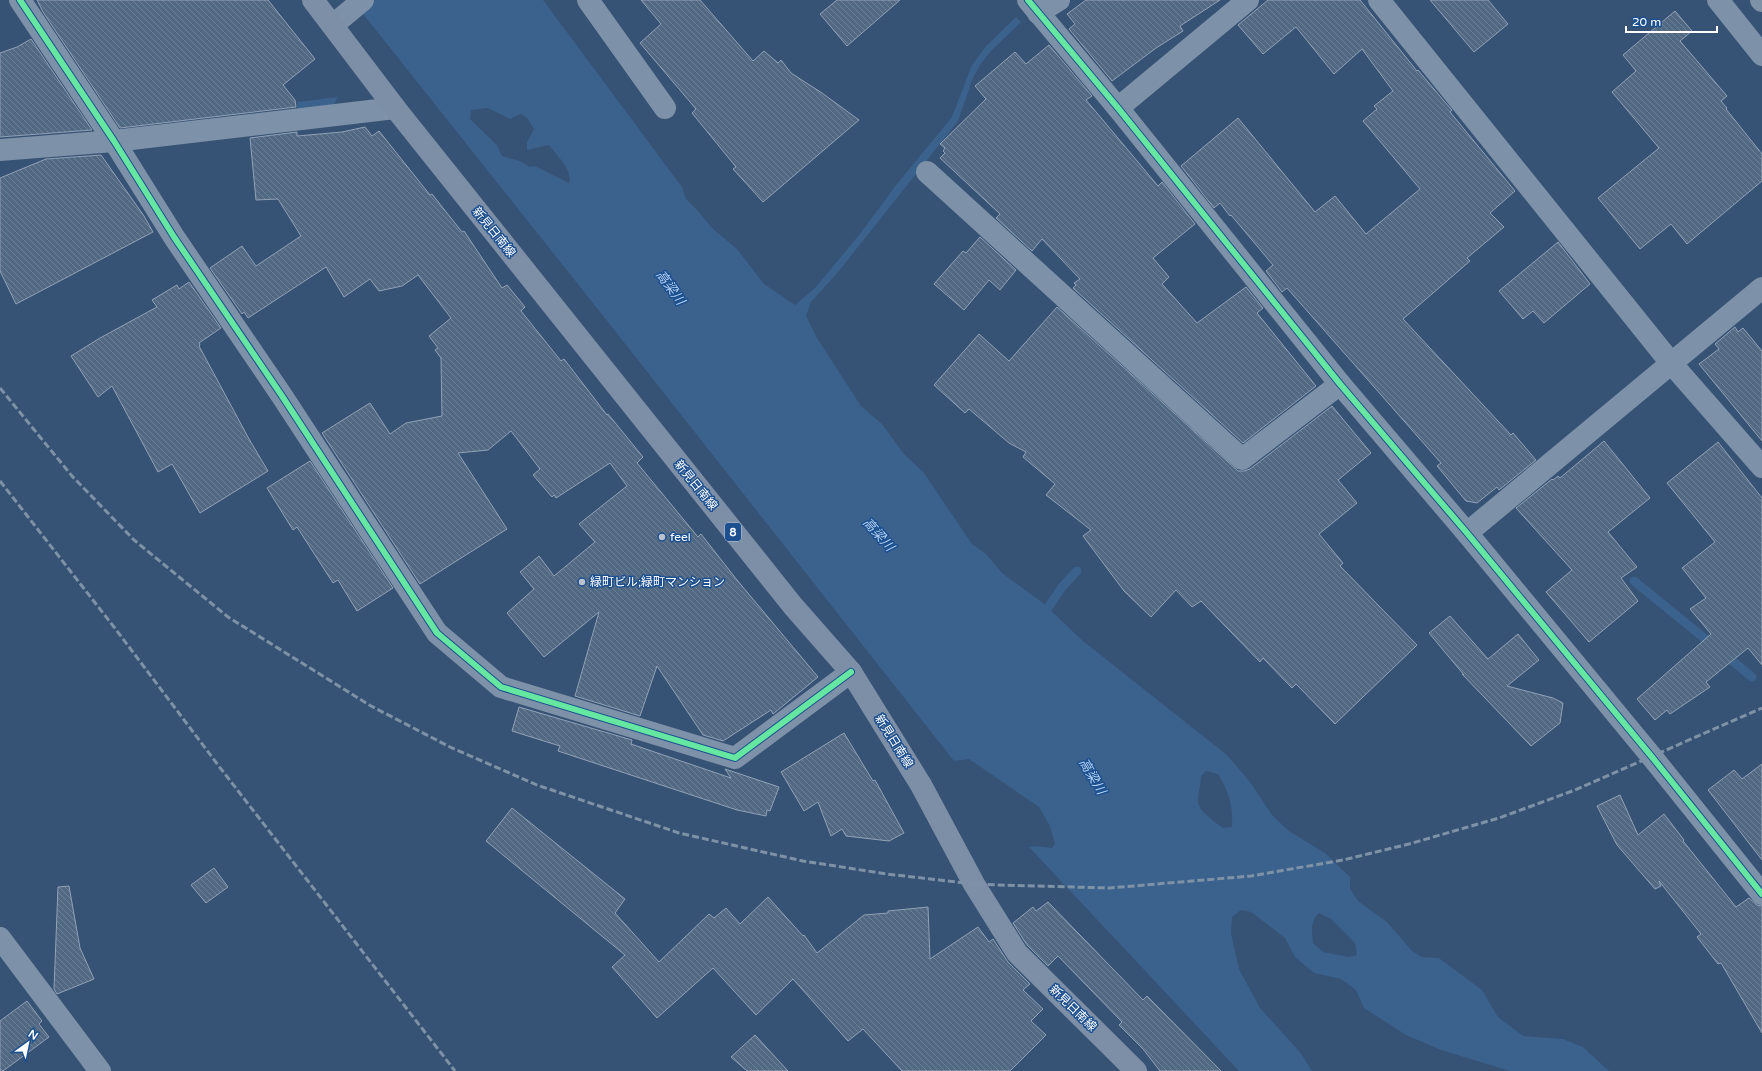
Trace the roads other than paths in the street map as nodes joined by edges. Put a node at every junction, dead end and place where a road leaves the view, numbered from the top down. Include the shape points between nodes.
1 (20, 0) edge
2 (313, 0) edge
3 (363, 0) edge
4 (588, 0) edge
5 (1059, 0) edge
6 (1248, 0) edge
7 (1379, 0) edge
8 (1718, 0) edge
9 (1033, 7) edge
10 (333, 25) junction
11 (1762, 55) edge
12 (395, 108) junction
13 (665, 108) dead end
14 (1118, 108) junction
15 (114, 140) junction
16 (0, 150) edge
17 (928, 172) dead end
18 (1762, 288) edge
19 (1671, 363) junction
20 (1340, 384) junction
21 (1762, 467) edge
22 (1468, 533) junction
23 (851, 672) junction
24 (1762, 894) edge
25 (0, 938) edge
26 (100, 1071) edge
27 (1136, 1071) edge

1 - 15 street
2 - 10 main road, 新見日南線 / 8
3 - 10 street
4 - 13 street
5 - 9 street
6 - 14 street
7 - 19 street
8 - 11 street
9 - 14 street
10 - 12 main road, 新見日南線 / 8
12 - 15 street
12 - 23 main road, 新見日南線 / 8 via 793,606
14 - 20 street
15 - 16 street
15 - 23 street via 174,237 286,402 437,633 502,687 735,758
17 - 20 street via 1242,459
18 - 19 street
19 - 21 street
19 - 22 street
20 - 22 street
22 - 24 street
23 - 27 main road, 新見日南線 / 8 via 921,785 974,884 1016,954
25 - 26 street

